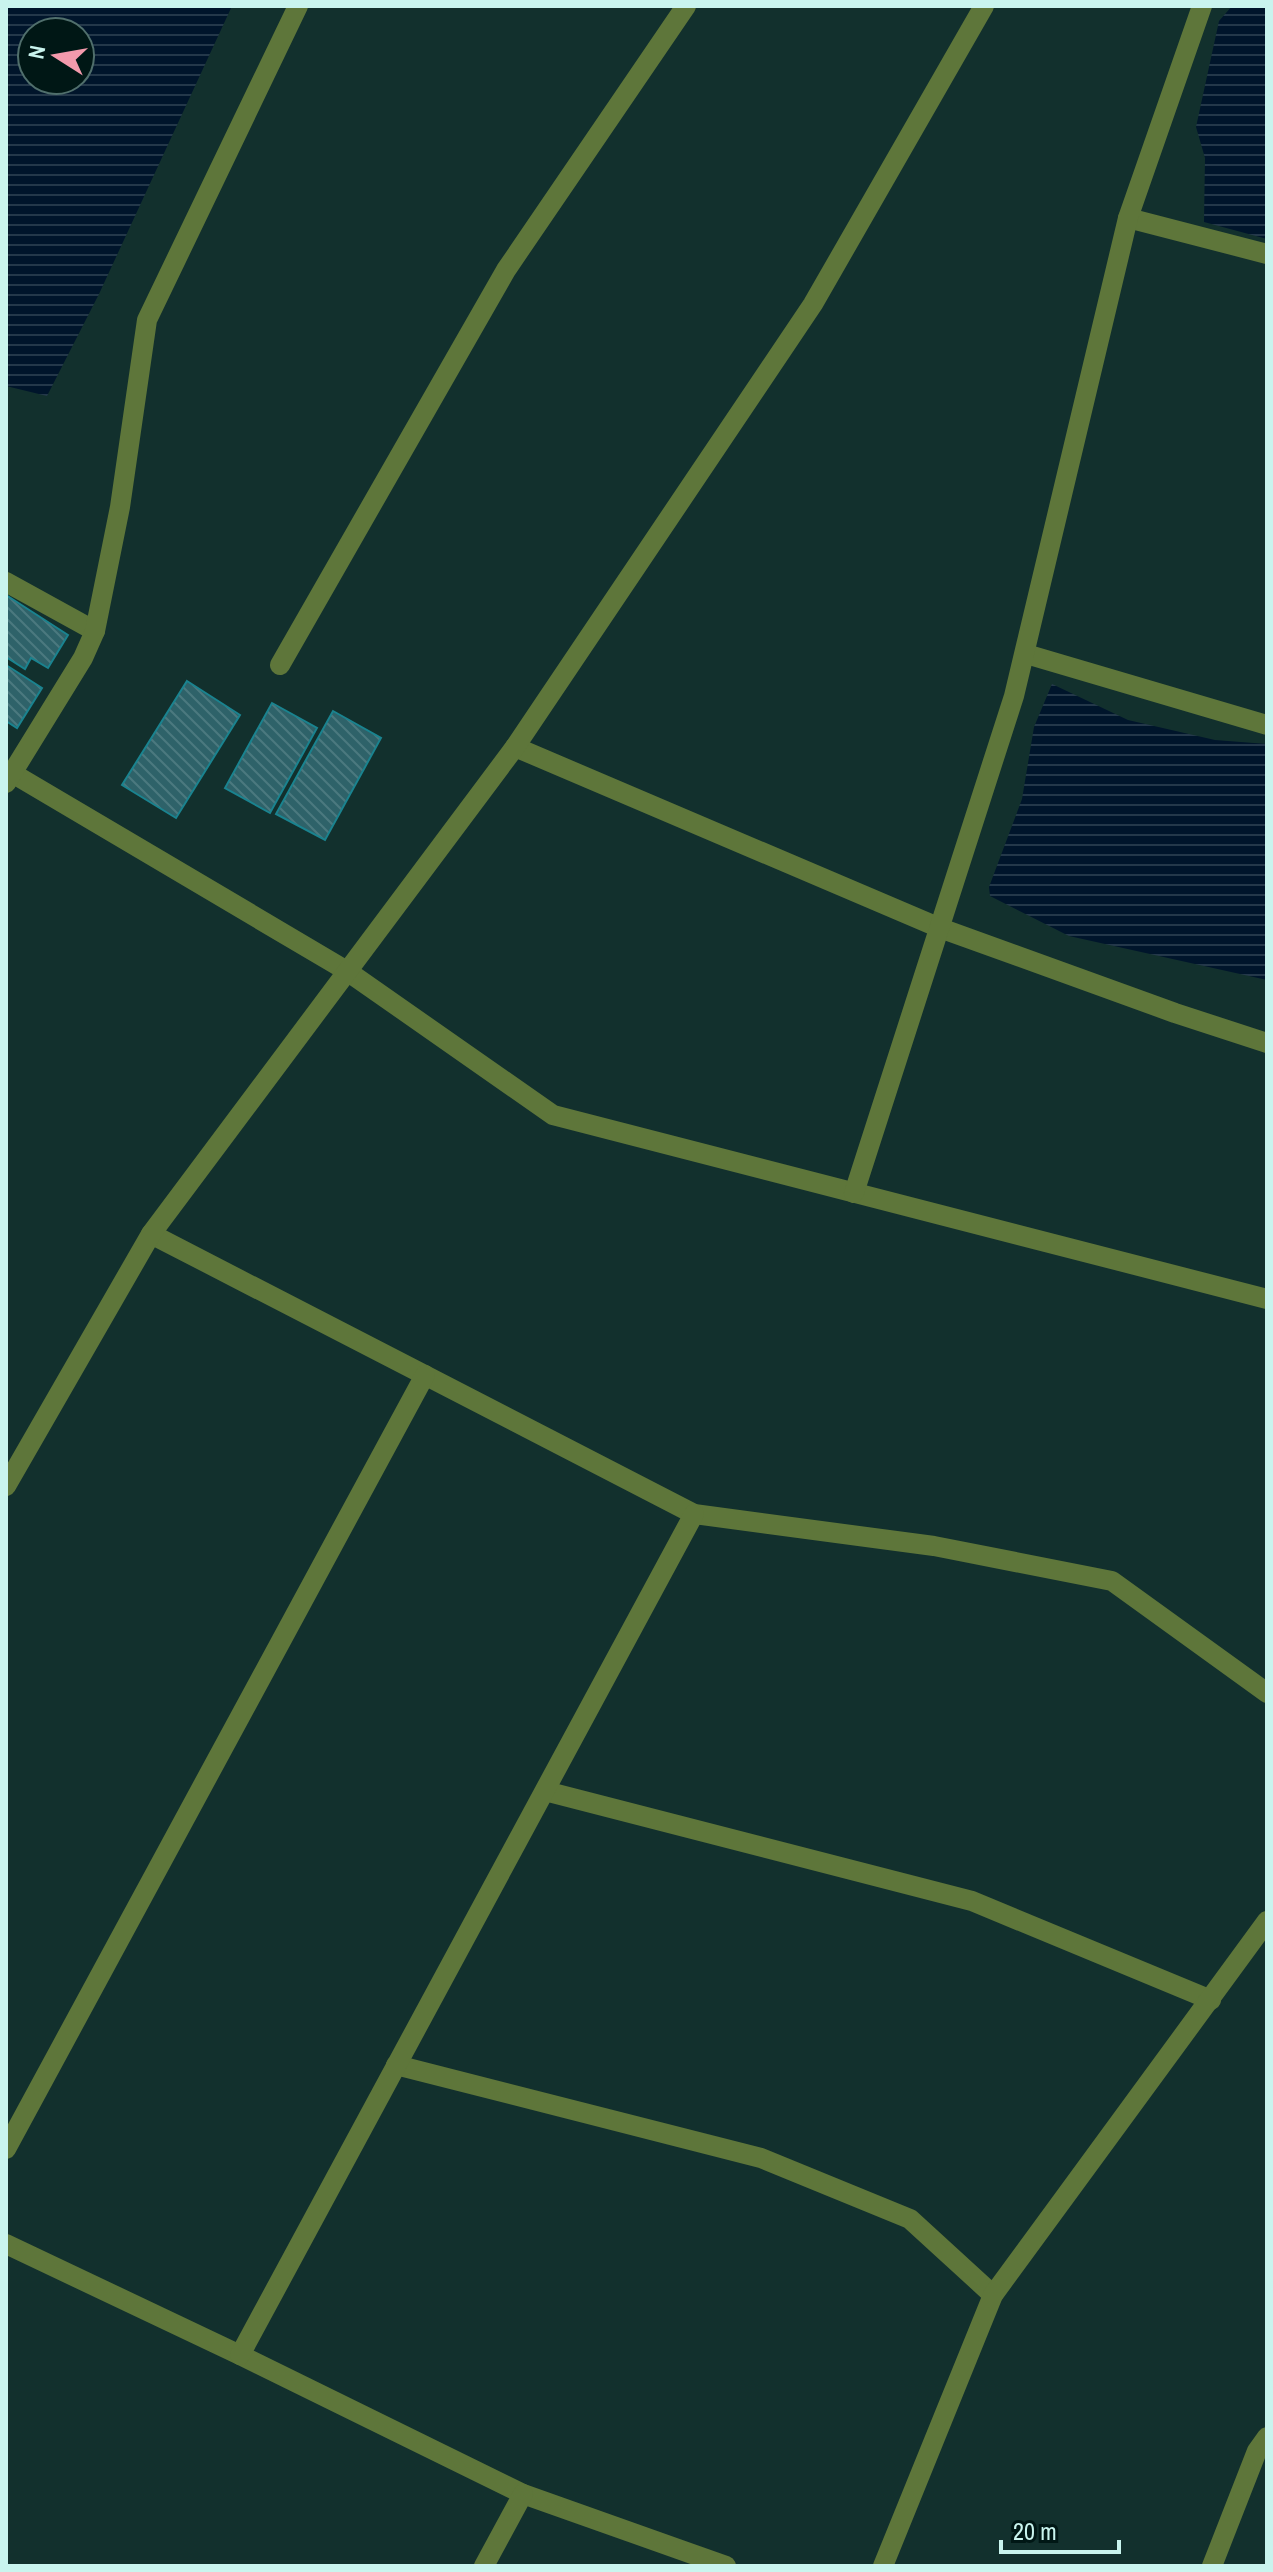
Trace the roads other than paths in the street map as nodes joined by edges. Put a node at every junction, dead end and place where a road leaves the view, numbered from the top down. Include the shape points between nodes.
1 (298, 6) edge
2 (686, 6) edge
3 (984, 6) edge
4 (1202, 6) edge
5 (1128, 218) junction
6 (1267, 254) edge
7 (6, 582) edge
8 (95, 631) junction
9 (1026, 654) junction
10 (280, 665) dead end
11 (1267, 725) edge
12 (515, 747) junction
13 (9, 778) edge
14 (940, 928) junction
15 (347, 971) junction
16 (1267, 1043) edge
17 (854, 1193) junction
18 (151, 1234) junction
19 (1267, 1299) edge
20 (425, 1375) junction
21 (6, 1486) edge
22 (694, 1514) junction
23 (1267, 1693) edge
24 (545, 1791) junction
25 (1267, 1921) edge
26 (1211, 2000) junction
27 (396, 2065) junction
28 (6, 2149) edge
29 (6, 2244) edge
30 (993, 2295) junction
31 (240, 2355) junction
32 (1267, 2437) edge
33 (523, 2494) junction
34 (484, 2566) edge
35 (726, 2566) edge
36 (883, 2566) edge
37 (1212, 2566) edge

1 - 8 street via 147,320 120,507
2 - 10 street via 506,270
3 - 12 street via 813,304
4 - 5 street
5 - 6 street
5 - 9 street
7 - 8 street
8 - 13 street
9 - 11 street
9 - 14 street
12 - 14 street
12 - 15 street
13 - 15 street
14 - 16 street
14 - 17 street
15 - 17 street via 553,1115
15 - 18 street
17 - 19 street
18 - 20 street
18 - 21 street
20 - 22 street
20 - 28 street
22 - 23 street via 934,1546 1112,1581
22 - 24 street
24 - 26 street via 972,1901
24 - 27 street
25 - 26 street
26 - 30 street
27 - 30 street via 761,2158 910,2219
27 - 31 street
29 - 31 street
30 - 36 street
31 - 33 street
32 - 37 street
33 - 34 street
33 - 35 street

